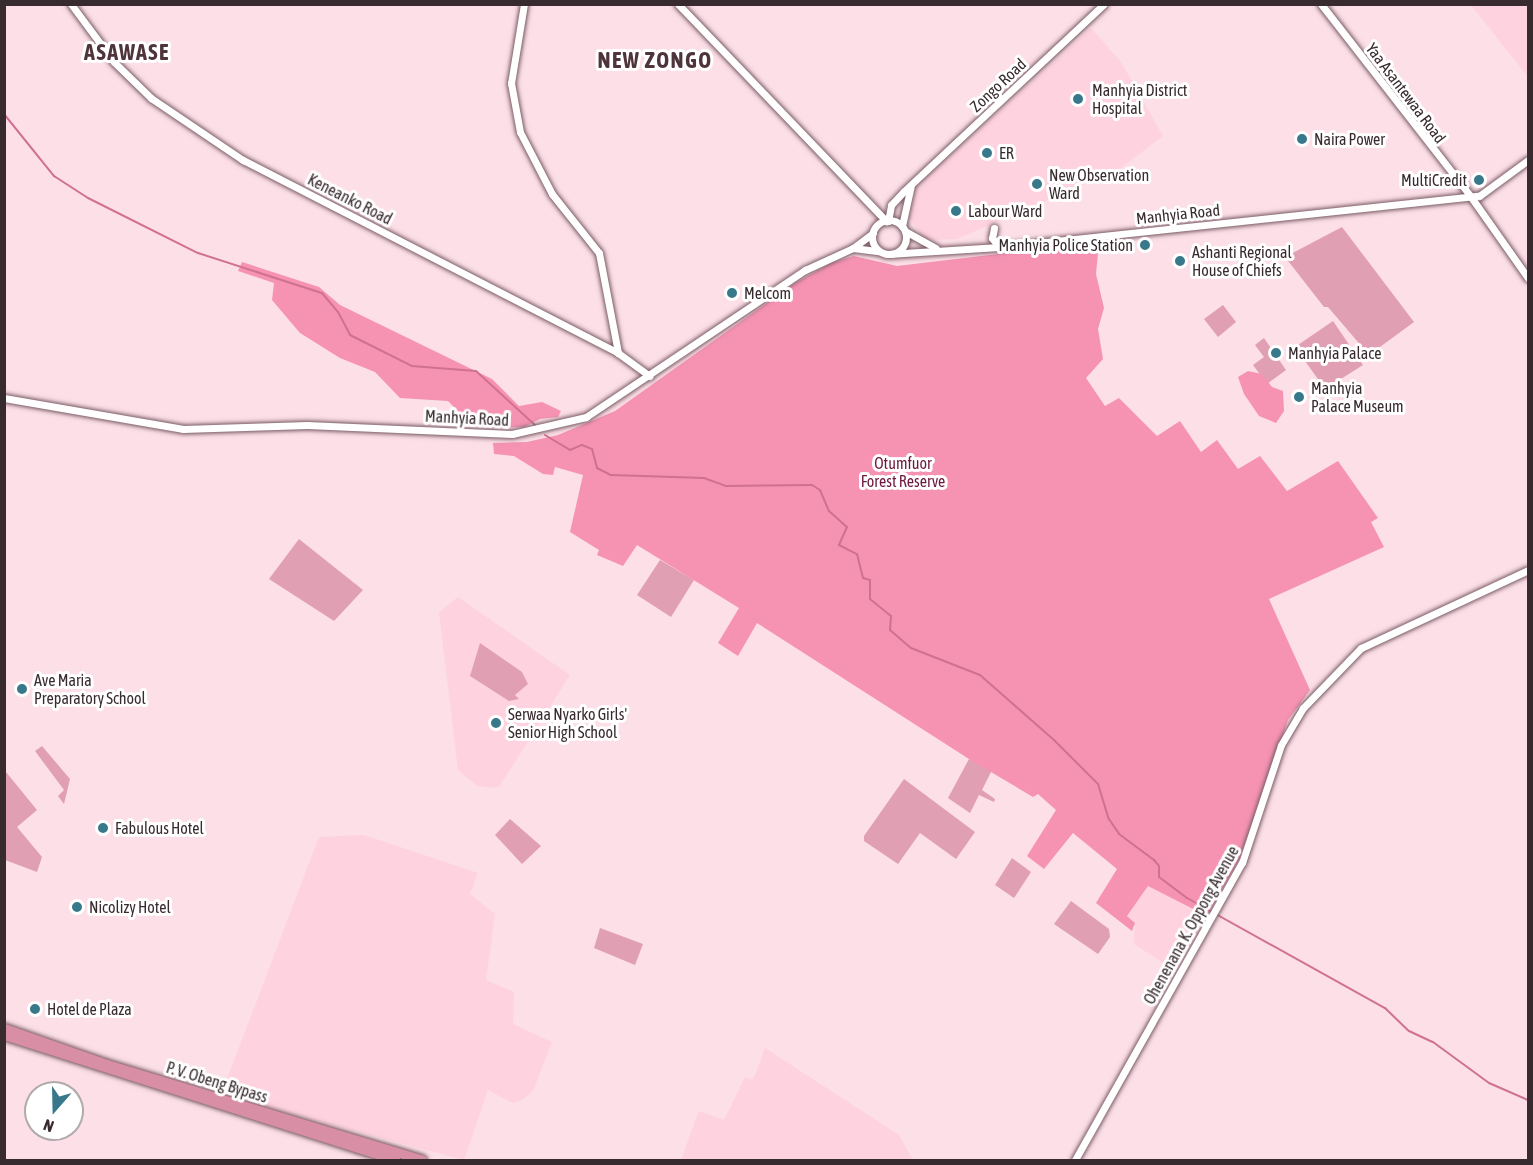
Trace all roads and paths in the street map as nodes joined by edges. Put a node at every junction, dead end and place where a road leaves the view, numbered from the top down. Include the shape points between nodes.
1 (71, 4) edge
2 (524, 4) edge
3 (678, 4) edge
4 (1104, 4) edge
5 (1321, 4) edge
6 (1528, 160) edge
7 (911, 185) junction
8 (1472, 197) junction
9 (874, 211) junction
10 (887, 221) junction
11 (994, 228) dead end
12 (875, 229) junction
13 (903, 229) junction
14 (999, 247) junction
15 (853, 248) junction
16 (944, 249) junction
17 (879, 251) junction
18 (888, 254) junction
19 (1528, 278) edge
20 (618, 353) junction
21 (650, 376) junction
22 (4, 398) edge
23 (1528, 570) edge
24 (4, 1028) edge
25 (4, 1035) edge
26 (396, 1161) edge
27 (422, 1161) edge
28 (1075, 1161) edge

1 - 20 street, Keneanko Road via 114,63 151,98 243,160
2 - 20 street via 511,83 519,132 552,194 599,253
3 - 9 street
4 - 7 street, Zongo Road
5 - 8 street, Yaa Asantewaa Road
6 - 8 street
7 - 10 street, Zongo Road via 891,205
7 - 13 street
8 - 14 street, Manhyia Road
8 - 19 street, Yaa Asantewaa Road
9 - 10 street
9 - 12 street
10 - 12 street
10 - 13 street
11 - 14 street via 992,238
12 - 15 street, Manhyia Road
12 - 17 street via 873,243
13 - 16 street via 926,246
13 - 18 street via 902,247
14 - 16 street, Manhyia Road
15 - 17 street
15 - 21 street, Manhyia Road via 805,270
16 - 18 street, Manhyia Road
17 - 18 street
20 - 21 street, Keneanko Road
21 - 22 street, Manhyia Road via 586,417 512,434 307,425 183,429
23 - 28 street, Ohenenana K. Oppong Avenue via 1361,648 1303,708 1286,735 1245,857
24 - 27 highway, P. V. Obeng Bypass via 107,1064
25 - 26 highway, P. V. Obeng Bypass

